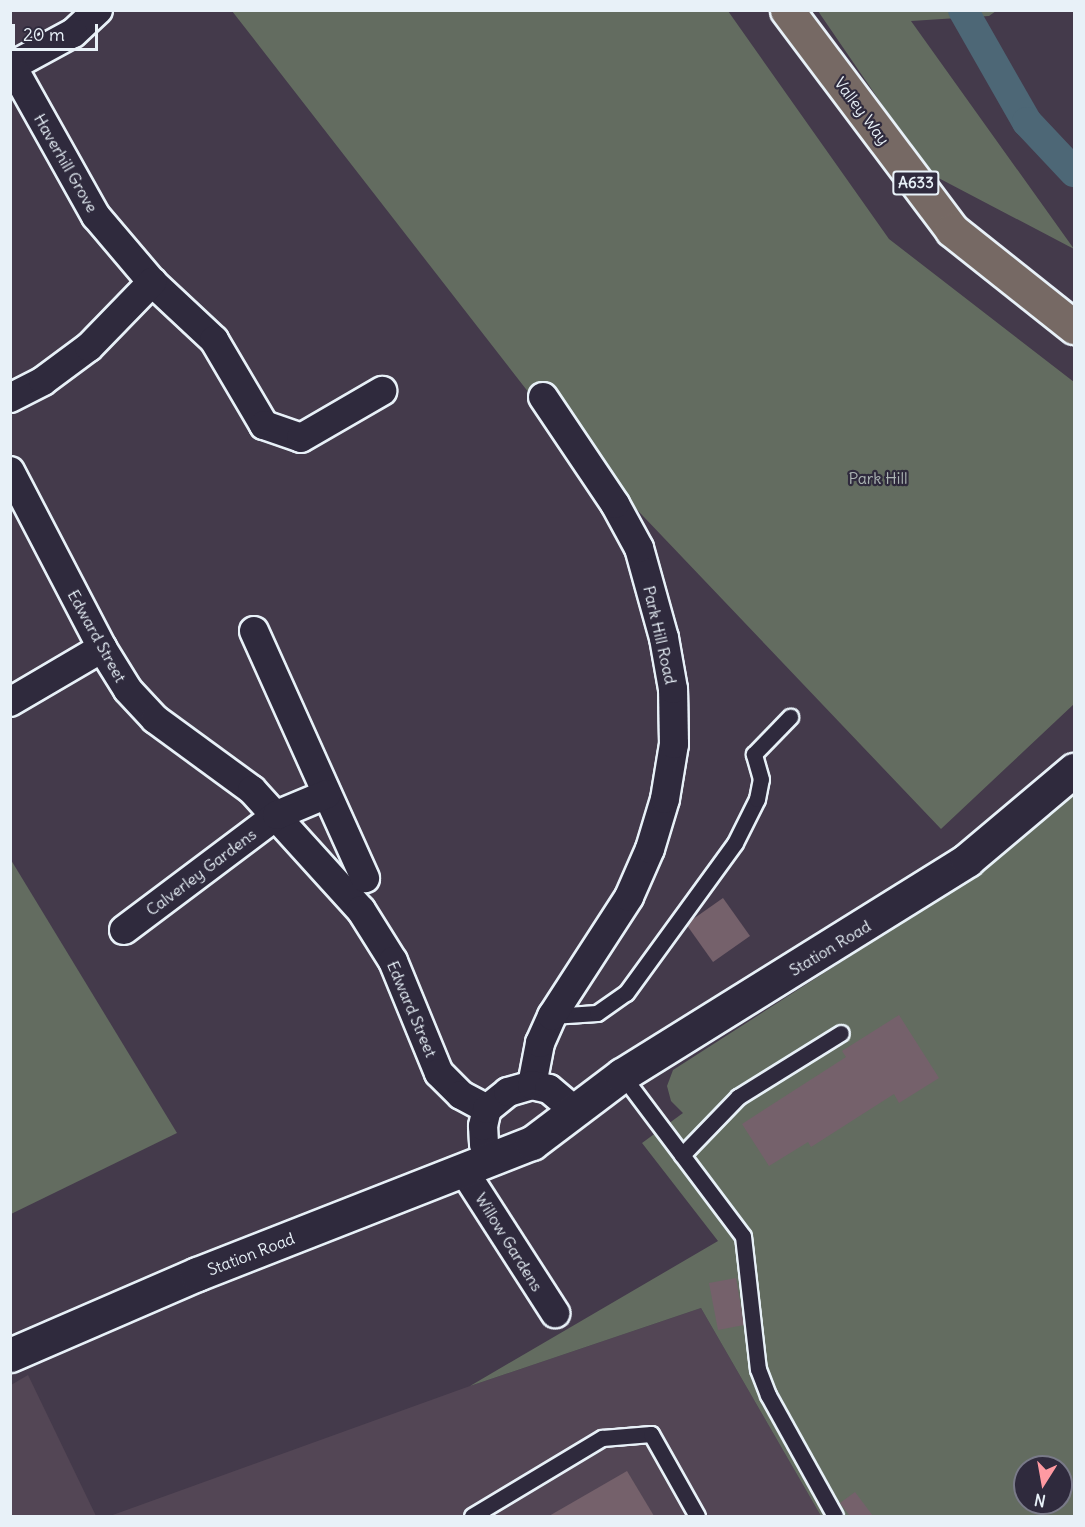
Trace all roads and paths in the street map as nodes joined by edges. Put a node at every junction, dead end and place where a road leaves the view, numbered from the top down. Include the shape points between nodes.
1 (98, 10) edge
2 (787, 10) edge
3 (11, 66) edge
4 (152, 282) junction
5 (1074, 327) edge
6 (382, 391) dead end
7 (543, 397) dead end
8 (10, 398) edge
9 (10, 471) edge
10 (254, 631) dead end
11 (102, 648) junction
12 (10, 702) edge
13 (790, 717) dead end
14 (1074, 770) edge
15 (327, 794) junction
16 (277, 815) junction
17 (365, 878) dead end
18 (124, 930) dead end
19 (552, 1016) junction
20 (841, 1033) dead end
21 (622, 1075) junction
22 (532, 1085) junction
23 (487, 1109) junction
24 (575, 1110) junction
25 (682, 1155) junction
26 (479, 1165) junction
27 (555, 1313) dead end
28 (10, 1355) edge
29 (472, 1516) edge
30 (697, 1516) edge
31 (835, 1516) edge

1 - 3 street, Haverhill Grove via 73,33
2 - 5 main road, Valley Way / A633 via 952,230
3 - 4 street, Haverhill Grove via 83,198
4 - 6 street, Haverhill Grove via 214,340 264,425 301,438
4 - 8 street via 89,347 43,381
7 - 19 street, Park Hill Road via 615,504 639,548 664,638 673,689 674,744 661,811 629,897
9 - 11 street, Edward Street
10 - 15 street
11 - 12 street
11 - 16 street, Edward Street via 128,690 155,719 252,790
13 - 19 lane via 754,754 761,779 759,789 735,843 626,993 597,1013
14 - 21 main road, Station Road via 994,838 892,910
15 - 16 street
15 - 17 street
16 - 18 street, Calverley Gardens
16 - 23 street, Edward Street via 361,910 393,961 439,1073 461,1095
19 - 22 street, Park Hill Road via 540,1043
20 - 25 lane via 738,1096
21 - 24 main road, Station Road
21 - 25 lane
22 - 23 street via 508,1092
22 - 24 street via 549,1089
23 - 26 street
24 - 26 main road, Station Road via 532,1143
25 - 31 lane via 742,1236 758,1369 768,1395
26 - 27 street, Willow Gardens
26 - 28 main road, Station Road via 197,1274
29 - 30 lane via 602,1438 651,1434

